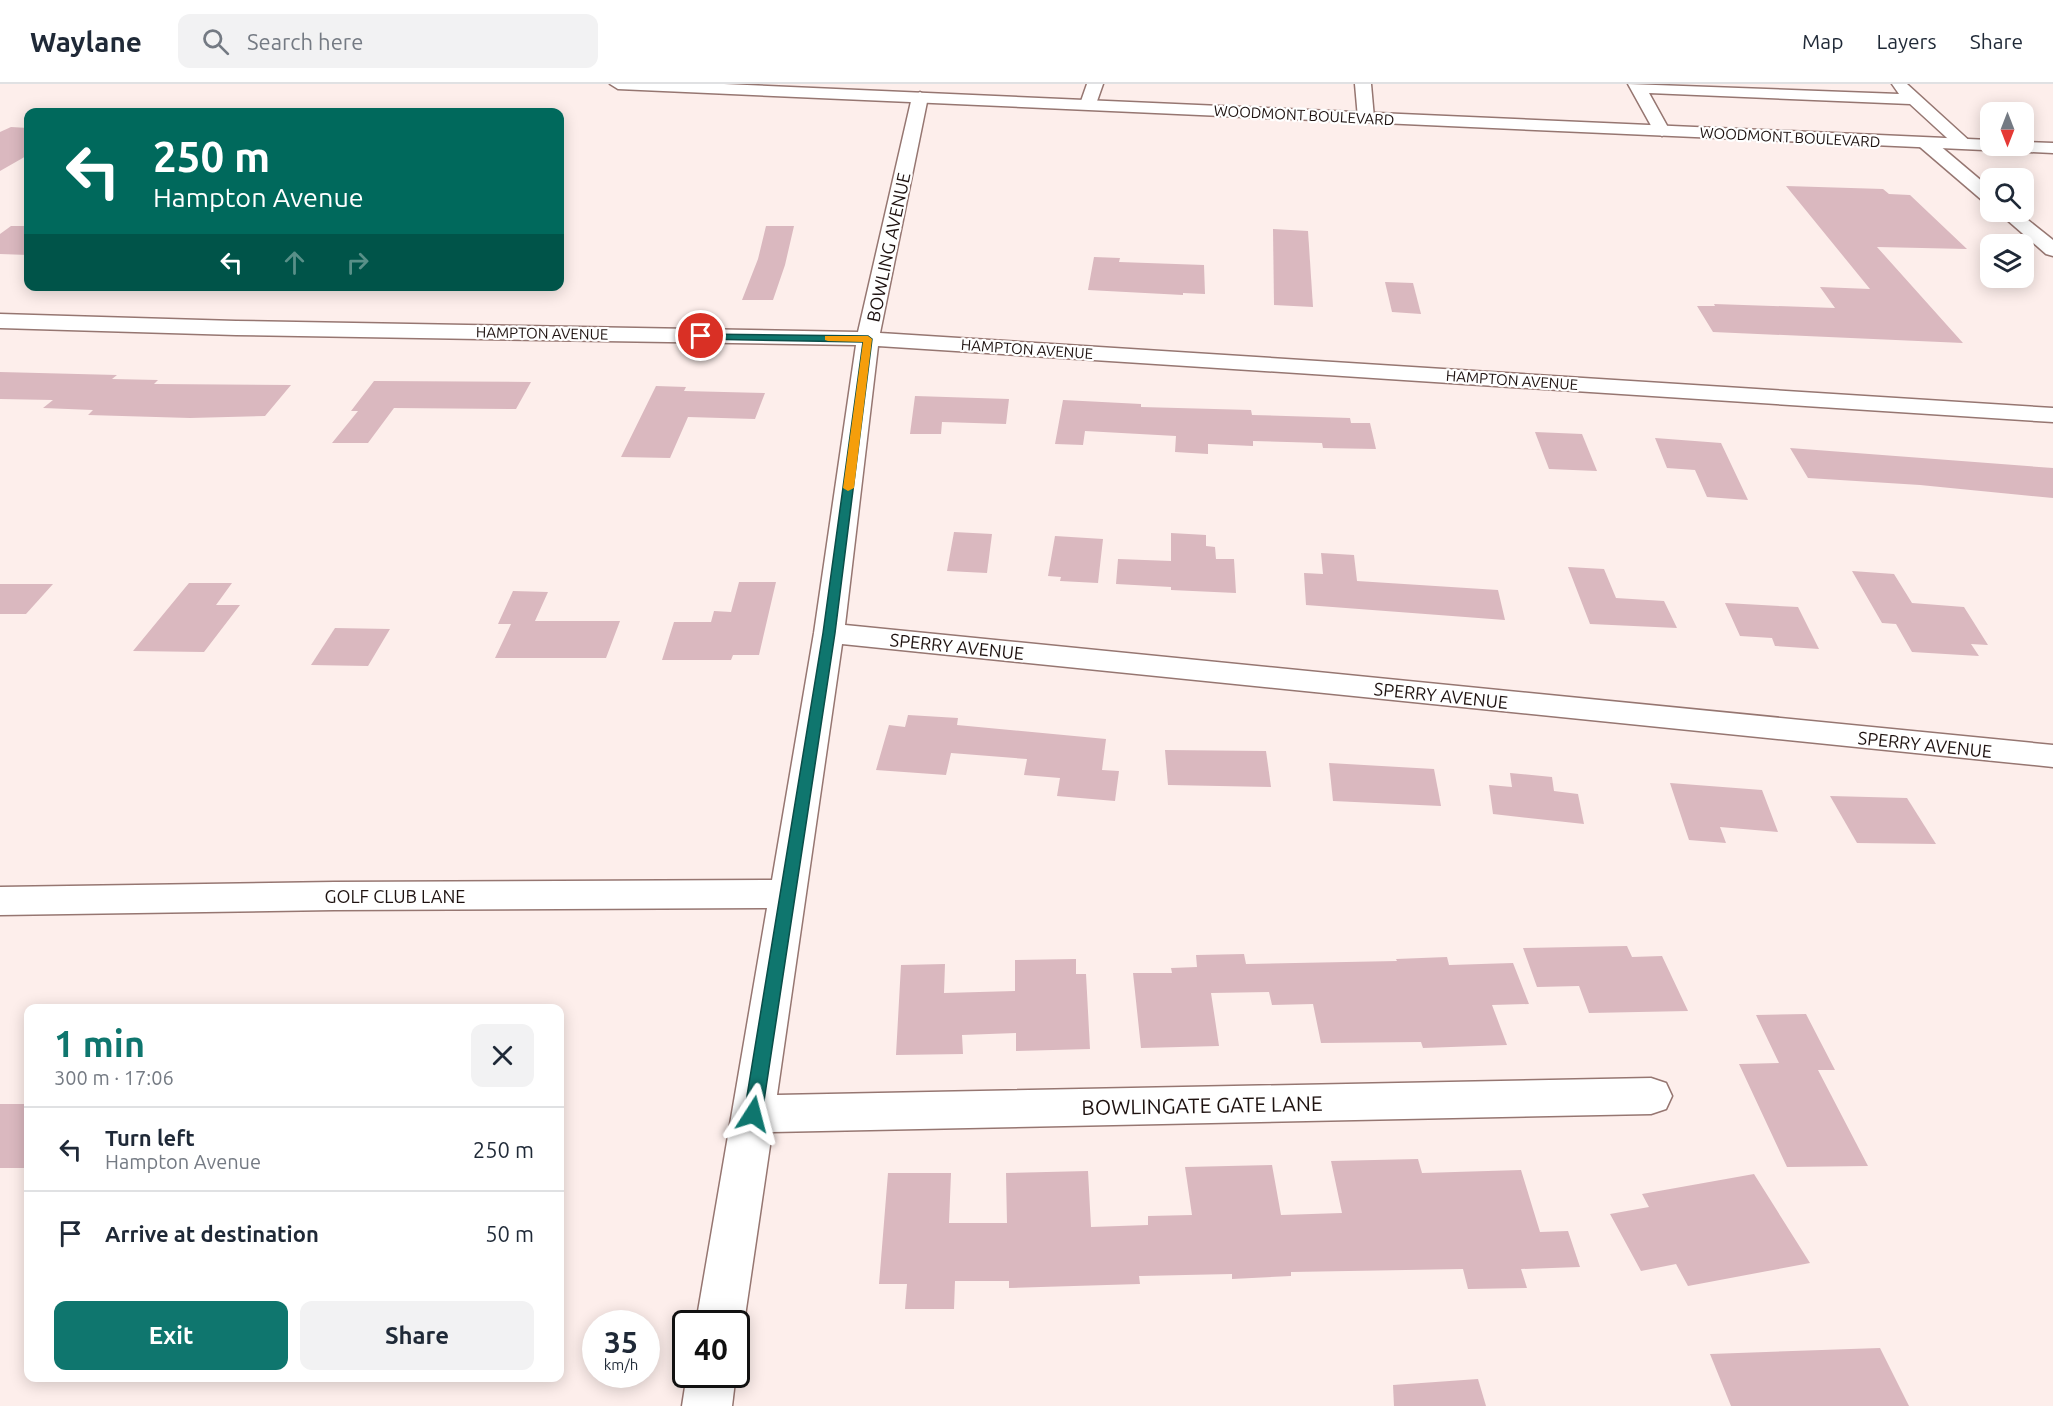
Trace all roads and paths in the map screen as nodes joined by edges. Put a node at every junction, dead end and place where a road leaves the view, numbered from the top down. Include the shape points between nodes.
1 (618, 84) edge
2 (1095, 84) edge
3 (1363, 84) edge
4 (1899, 84) edge
5 (1637, 86) edge
6 (920, 97) junction
7 (1916, 99) junction
8 (1088, 104) junction
9 (1366, 117) junction
10 (1662, 131) junction
11 (1926, 143) junction
12 (1964, 144) junction
13 (1980, 145) edge
14 (2034, 147) edge
15 (2053, 148) edge
16 (1980, 189) edge
17 (2021, 222) edge
18 (2048, 242) edge
19 (0, 321) edge
20 (868, 339) junction
21 (2053, 415) edge
22 (829, 633) junction
23 (2053, 756) edge
24 (789, 894) junction
25 (0, 901) edge
26 (1651, 1096) dead end
27 (753, 1114) junction
28 (722, 1310) edge
29 (710, 1388) edge
30 (707, 1406) edge

1 - 6 street, WOODMONT BOULEVARD
2 - 8 street
3 - 9 street
4 - 7 street
5 - 7 street
5 - 10 street
6 - 8 street, WOODMONT BOULEVARD
6 - 20 street, BOWLING AVENUE
7 - 12 street
8 - 9 street, WOODMONT BOULEVARD
9 - 10 street, WOODMONT BOULEVARD
10 - 11 street, WOODMONT BOULEVARD
11 - 12 street, WOODMONT BOULEVARD
11 - 16 street
12 - 13 street, WOODMONT BOULEVARD
14 - 15 street, WOODMONT BOULEVARD
17 - 18 street
19 - 20 street, HAMPTON AVENUE
20 - 21 street, HAMPTON AVENUE
20 - 22 street, BOWLING AVENUE
22 - 23 street, SPERRY AVENUE
22 - 24 street, BOWLING AVENUE
24 - 25 street, GOLF CLUB LANE
24 - 27 street, BOWLING AVENUE
26 - 27 street, BOWLINGATE GATE LANE
27 - 28 street, BOWLING AVENUE
29 - 30 street

